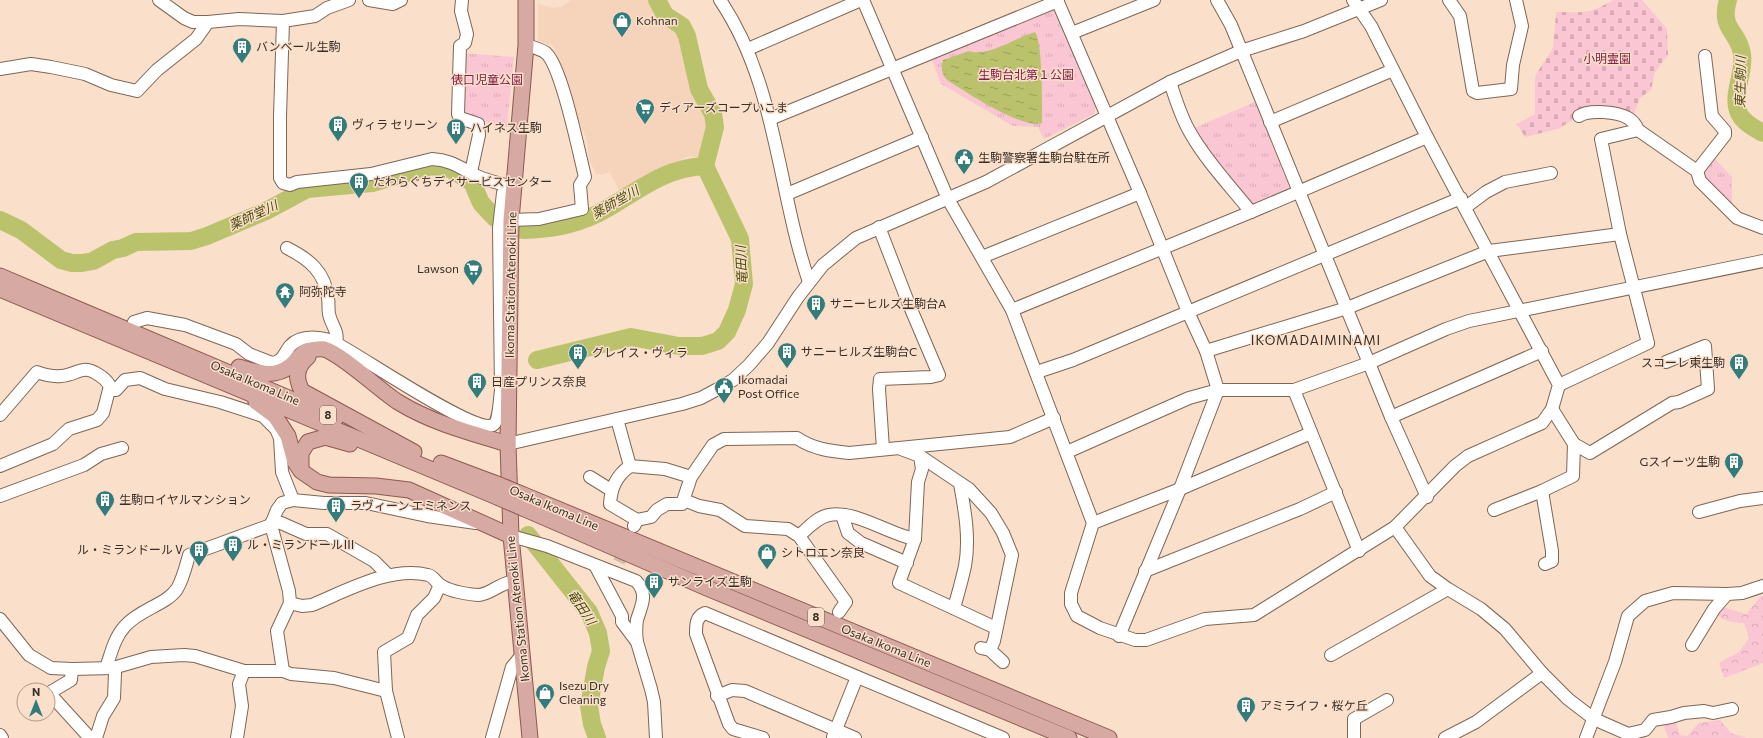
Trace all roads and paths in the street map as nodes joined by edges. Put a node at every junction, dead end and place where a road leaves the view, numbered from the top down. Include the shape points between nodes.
1 (159, 0) edge
2 (349, 0) edge
3 (369, 0) edge
4 (401, 0) edge
5 (462, 0) edge
6 (526, 0) edge
7 (720, 0) edge
8 (862, 0) edge
9 (1154, 0) edge
10 (1217, 0) edge
11 (1381, 0) edge
12 (1449, 0) edge
13 (1516, 0) edge
14 (1057, 1) edge
15 (1357, 5) edge
16 (283, 21) junction
17 (208, 22) junction
18 (1072, 33) junction
19 (526, 45) junction
20 (748, 49) junction
21 (1242, 51) junction
22 (1705, 56) dead end
23 (0, 69) edge
24 (894, 69) junction
25 (1393, 70) junction
26 (1170, 82) junction
27 (1579, 116) dead end
28 (1106, 117) junction
29 (770, 119) junction
30 (1270, 122) junction
31 (1638, 130) junction
32 (922, 137) junction
33 (1428, 137) junction
34 (1697, 171) junction
35 (471, 172) junction
36 (1551, 173) dead end
37 (508, 190) junction
38 (1300, 191) junction
39 (1140, 193) junction
40 (787, 194) junction
41 (948, 199) junction
42 (1463, 203) junction
43 (1251, 212) junction
44 (511, 220) junction
45 (879, 227) junction
46 (1763, 228) edge
47 (1620, 234) junction
48 (287, 248) dead end
49 (1162, 249) junction
50 (1489, 251) junction
51 (1325, 254) junction
52 (982, 257) junction
53 (1763, 261) edge
54 (0, 276) edge
55 (809, 282) junction
56 (1632, 287) junction
57 (0, 289) edge
58 (1347, 308) junction
59 (1012, 310) junction
60 (1519, 311) junction
61 (1188, 312) junction
62 (134, 322) dead end
63 (160, 344) junction
64 (334, 348) junction
65 (1206, 351) junction
66 (1542, 351) junction
67 (1666, 362) dead end
68 (1369, 363) junction
69 (1037, 372) junction
70 (217, 380) junction
71 (1559, 384) junction
72 (110, 390) junction
73 (1218, 390) junction
74 (1294, 390) junction
75 (1552, 410) junction
76 (0, 415) edge
77 (1391, 417) junction
78 (1054, 418) junction
79 (617, 419) junction
80 (1311, 433) junction
81 (508, 444) junction
82 (1574, 444) junction
83 (122, 448) dead end
84 (899, 448) junction
85 (883, 449) junction
86 (1067, 452) junction
87 (920, 456) junction
88 (413, 457) junction
89 (0, 466) edge
90 (630, 466) junction
91 (301, 471) junction
92 (590, 477) dead end
93 (691, 477) junction
94 (960, 484) junction
95 (1180, 489) junction
96 (611, 490) junction
97 (1542, 491) junction
98 (1336, 492) junction
99 (0, 496) edge
100 (1427, 497) junction
101 (1763, 498) edge
102 (293, 500) junction
103 (684, 500) junction
104 (524, 502) junction
105 (1494, 510) dead end
106 (1699, 512) dead end
107 (842, 515) junction
108 (1093, 523) junction
109 (271, 524) junction
110 (484, 524) junction
111 (1395, 527) junction
112 (510, 536) junction
113 (799, 536) junction
114 (915, 539) junction
115 (1359, 551) junction
116 (907, 563) junction
117 (1544, 564) dead end
118 (596, 566) junction
119 (1145, 572) junction
120 (388, 575) junction
121 (514, 581) junction
122 (440, 585) junction
123 (1763, 586) edge
124 (1448, 589) junction
125 (1727, 594) junction
126 (290, 603) junction
127 (954, 608) junction
128 (839, 612) dead end
129 (0, 619) edge
130 (996, 628) junction
131 (1119, 636) junction
132 (637, 642) junction
133 (1692, 645) dead end
134 (522, 655) junction
135 (1331, 655) dead end
136 (1003, 662) dead end
137 (110, 668) junction
138 (72, 669) junction
139 (244, 671) junction
140 (284, 671) junction
141 (385, 672) junction
142 (1542, 673) junction
143 (857, 677) junction
144 (370, 687) junction
145 (386, 691) junction
146 (717, 696) junction
147 (1387, 700) dead end
148 (1732, 709) dead end
149 (1594, 719) junction
150 (834, 734) edge
151 (0, 735) edge
152 (1630, 736) edge
153 (2, 738) edge
154 (90, 738) edge
155 (96, 738) edge
156 (236, 738) edge
157 (398, 738) edge
158 (492, 738) edge
159 (530, 738) edge
160 (656, 738) edge
161 (763, 738) edge
162 (855, 738) edge
163 (1003, 738) edge
164 (1069, 738) edge
165 (1109, 738) edge
166 (1354, 738) edge
167 (1445, 738) edge
168 (1586, 738) edge

1 - 17 street via 184,18 193,22
2 - 16 street via 327,8 315,16
3 - 4 street via 393,4
5 - 35 street via 461,12 467,34 465,43 460,46 458,114 460,118 478,124 479,135
6 - 19 main road, Ikoma Station Atenoki Line
7 - 20 street
8 - 20 street
8 - 24 street
9 - 18 street
10 - 21 street
11 - 15 street
12 - 13 street via 1460,16 1473,91 1477,94 1511,89 1513,65 1522,26
14 - 18 street
14 - 24 street
15 - 21 street via 1304,31
15 - 25 street via 1371,26
16 - 17 street via 239,19
16 - 35 street via 280,178 284,183 290,185 297,182 371,174 432,158 457,164
17 - 23 street via 196,39 157,70 138,92 111,85 85,74 51,67 31,64
18 - 28 street
19 - 37 main road, Ikoma Station Atenoki Line
19 - 44 street via 545,52 556,71 585,177 580,185 582,209 539,219
20 - 29 street
21 - 26 street
21 - 30 street
22 - 34 street via 1712,116 1725,131 1725,135
24 - 29 street
24 - 32 street
25 - 30 street
25 - 33 street
26 - 28 street
26 - 43 street via 1190,134
27 - 31 street via 1584,113 1605,112 1628,118
28 - 39 street
28 - 41 street via 986,182
29 - 40 street
30 - 38 street
31 - 34 street
31 - 47 street via 1600,140
32 - 40 street
32 - 41 street
33 - 38 street
33 - 42 street
34 - 46 street via 1700,181 1737,218
35 - 37 street
36 - 42 street via 1505,182
37 - 44 main road, Ikoma Station Atenoki Line
37 - 64 street via 499,228 501,390 498,416 494,425 487,426 452,413
38 - 43 street
38 - 51 street
39 - 49 street
39 - 52 street
40 - 55 street
41 - 45 street
41 - 52 street
42 - 50 street
42 - 51 street
43 - 49 street
44 - 81 main road, Ikoma Station Atenoki Line
45 - 55 street via 856,238 838,252
45 - 85 street via 939,374 931,377 880,379
47 - 50 street
47 - 56 street
48 - 64 street via 313,264 318,271 327,293 329,313 338,335
49 - 59 street
49 - 61 street
50 - 58 street
50 - 60 street
51 - 58 street
51 - 61 street
52 - 59 street
53 - 56 street
54 - 63 main road, Osaka Ikoma Line / 8
55 - 79 street via 768,344 733,380 696,400
56 - 60 street
56 - 71 street via 1648,343
57 - 70 main road, Osaka Ikoma Line / 8
58 - 65 street
58 - 68 street
59 - 69 street
60 - 66 street
60 - 68 street via 1469,321
61 - 65 street
61 - 69 street via 1073,360
62 - 64 street via 147,318 185,325 236,344 249,354 272,362 281,359 289,346 303,339 319,338
63 - 64 main road via 261,374 280,372 306,351
63 - 88 main road, Osaka Ikoma Line / 8 via 222,368
64 - 81 main road via 379,388 417,413 443,424
64 - 88 main road via 309,356 298,367 298,384 302,391
65 - 73 street
66 - 71 street
66 - 77 street
67 - 82 street via 1705,346 1708,390 1672,403 1590,453
68 - 74 street
68 - 77 street
69 - 78 street
70 - 88 main road, Osaka Ikoma Line / 8
70 - 91 main road via 252,399 274,416 288,436 295,462
71 - 75 street
72 - 76 street via 107,380 91,370 80,370 62,376 49,376 37,372
72 - 89 street via 103,413 97,420 69,429 53,444
72 - 102 street via 116,390 125,380 140,378 165,389 220,402 263,416 276,429 280,438 282,472
73 - 74 street
73 - 86 street via 1189,398
73 - 95 street
74 - 80 street
75 - 82 street
75 - 100 street via 1542,423 1468,456 1455,466
77 - 100 street
78 - 84 street via 1010,437
78 - 86 street
79 - 81 street
79 - 90 street
80 - 95 street
80 - 98 street
81 - 112 main road, Ikoma Station Atenoki Line
82 - 97 street via 1573,476
83 - 99 street via 101,454 84,465
84 - 85 street
84 - 87 street
85 - 93 street via 849,453 826,451 797,438 724,439 714,445
86 - 108 street
87 - 94 street
87 - 114 street via 922,469 918,482
88 - 91 main road via 325,437 308,442 304,447 300,458
88 - 104 main road, Osaka Ikoma Line / 8, bridge
90 - 93 street via 665,470
90 - 96 street via 621,472
91 - 110 main road via 317,482 329,485 409,490
92 - 96 street
93 - 103 street
94 - 127 street via 966,512 967,546 965,566
94 - 130 street via 976,496 991,513 1012,555
95 - 108 street
95 - 119 street
96 - 103 street via 610,504 636,523 651,517 667,504 682,504
97 - 105 street
97 - 117 street via 1552,551 1552,561
98 - 115 street
98 - 119 street
100 - 111 street
101 - 106 street
102 - 109 street via 282,503
102 - 110 street via 366,503 440,519
103 - 113 street via 720,510 745,526 788,529
104 - 164 main road, Osaka Ikoma Line / 8 via 707,588
104 - 165 main road, Osaka Ikoma Line / 8
107 - 113 street via 828,515 812,524
107 - 114 street
107 - 116 street via 848,532 860,543
108 - 131 street via 1071,604 1078,616
109 - 120 street via 281,523 306,534 327,534 374,561
109 - 126 street via 287,581
109 - 137 street via 189,554 177,589 169,597 142,611 125,626 116,639
110 - 112 main road
111 - 115 street
111 - 124 street via 1430,576
112 - 118 street via 547,546
112 - 121 main road, Ikoma Station Atenoki Line
113 - 128 street via 846,602
114 - 116 street
115 - 131 street via 1254,615 1205,619 1146,640
116 - 127 street via 901,585
118 - 132 street via 622,616 622,622
118 - 132 street via 617,567 640,585 644,604 637,624
119 - 131 street
120 - 122 street via 413,572 430,576
120 - 126 street via 312,605
121 - 122 street via 504,582 490,592 478,595
121 - 134 main road, Ikoma Station Atenoki Line
122 - 141 street via 434,598 418,615 408,638 384,652
123 - 125 street via 1742,593
124 - 135 street
124 - 142 street via 1481,609 1505,629
125 - 133 street via 1714,609
125 - 149 street via 1673,593 1645,601 1628,616 1615,662
126 - 140 street via 277,631
127 - 130 street
129 - 138 street via 36,660 51,668
130 - 136 street via 986,649
132 - 160 street via 654,702
134 - 158 street via 512,667
134 - 159 main road, Ikoma Station Atenoki Line
137 - 138 street
137 - 139 street via 152,657 184,655
137 - 155 street via 115,673 114,698 103,716
138 - 154 street via 71,680 49,693
139 - 140 street
139 - 156 street via 239,684 242,706
140 - 144 street via 334,678
141 - 144 street
141 - 145 street
142 - 149 street via 1568,699
142 - 167 street via 1476,722
143 - 146 street via 705,613 696,624 696,634
143 - 150 street
143 - 163 street
144 - 145 street
145 - 157 street
146 - 150 street via 732,690 745,691
146 - 161 street via 733,729
147 - 166 street via 1354,719
148 - 152 street via 1713,713 1684,713 1654,720 1646,730
149 - 152 street
149 - 168 street
150 - 162 street
151 - 153 street

